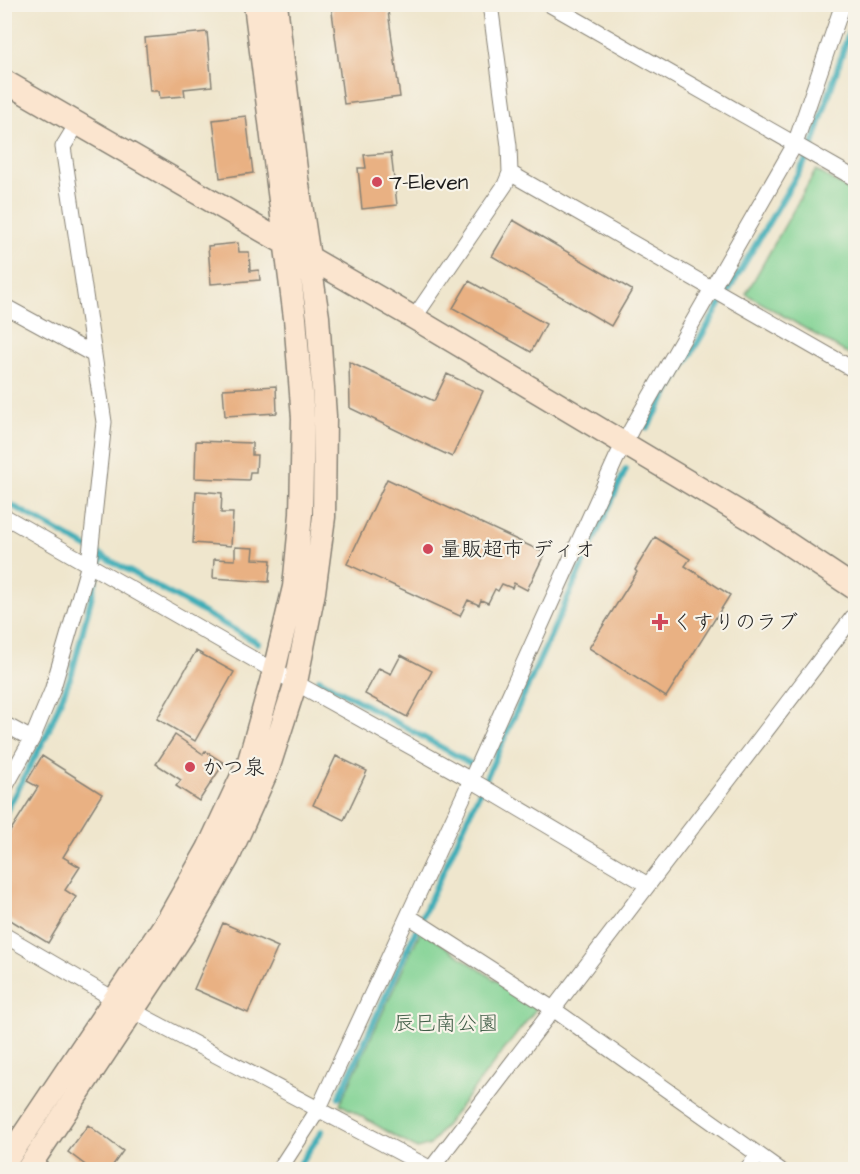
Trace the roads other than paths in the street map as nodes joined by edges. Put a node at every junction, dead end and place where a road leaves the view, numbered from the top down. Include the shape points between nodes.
1 (255, 4) edge
2 (276, 4) edge
3 (490, 4) edge
4 (549, 4) edge
5 (843, 4) edge
6 (4, 81) edge
7 (77, 124) junction
8 (804, 149) junction
9 (510, 173) junction
10 (855, 179) edge
11 (286, 243) junction
12 (308, 256) junction
13 (721, 295) junction
14 (4, 306) edge
15 (414, 318) junction
16 (94, 355) junction
17 (855, 371) edge
18 (624, 443) junction
19 (4, 516) edge
20 (93, 561) junction
21 (855, 589) edge
22 (855, 613) edge
23 (274, 671) junction
24 (296, 682) junction
25 (4, 724) edge
26 (32, 739) junction
27 (477, 778) junction
28 (4, 789) edge
29 (648, 885) junction
30 (416, 921) junction
31 (4, 935) edge
32 (124, 1005) junction
33 (553, 1009) junction
34 (318, 1110) junction
35 (759, 1155) junction
36 (4, 1164) edge
37 (432, 1169) edge
38 (27, 1170) edge
39 (279, 1170) edge
40 (746, 1170) edge
41 (780, 1170) edge

1 - 11 street
2 - 12 street
3 - 9 street
4 - 8 street
5 - 8 street
6 - 7 street
7 - 11 street
7 - 16 street via 63,147
8 - 10 street
8 - 13 street
9 - 13 street
9 - 15 street
11 - 12 street
11 - 23 street via 303,418 301,514 294,586
12 - 15 street
12 - 24 street via 318,317 325,416 324,517
13 - 17 street
13 - 18 street
14 - 16 street
15 - 18 street
16 - 20 street via 104,422
18 - 21 street via 754,521
18 - 27 street
19 - 20 street
20 - 23 street
20 - 26 street via 52,691
22 - 29 street
23 - 24 street
23 - 32 street via 249,761 208,849
24 - 27 street
24 - 32 street via 268,768 228,858 187,929
25 - 26 street
26 - 28 street
27 - 29 street
27 - 30 street
29 - 33 street
30 - 33 street
30 - 34 street
31 - 32 street
32 - 34 street
32 - 36 street
32 - 38 street
33 - 35 street
33 - 37 street
34 - 37 street
34 - 39 street
35 - 40 street
35 - 41 street

